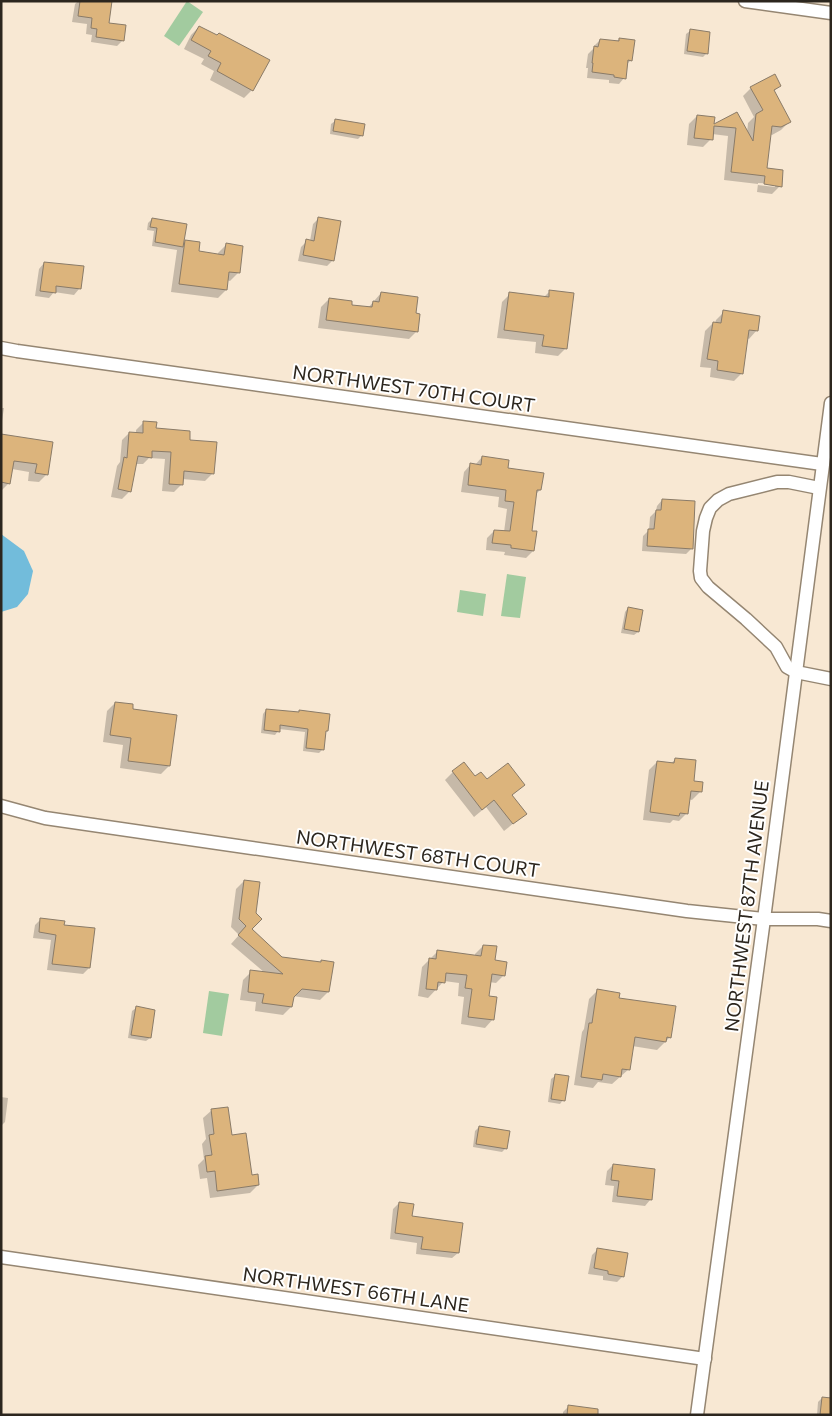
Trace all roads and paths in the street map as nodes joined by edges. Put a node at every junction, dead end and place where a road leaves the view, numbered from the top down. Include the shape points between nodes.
1 (745, 1) edge
2 (831, 13) edge
3 (1, 348) edge
4 (831, 403) edge
5 (822, 464) junction
6 (819, 488) junction
7 (796, 672) junction
8 (831, 679) edge
9 (1, 806) edge
10 (764, 918) junction
11 (831, 921) edge
12 (1, 1257) edge
13 (705, 1359) junction
14 (697, 1415) edge

1 - 2 street
3 - 5 street, NORTHWEST 70TH COURT
4 - 5 street, NORTHWEST 87TH AVENUE
5 - 6 street, NORTHWEST 87TH AVENUE
6 - 7 street, NORTHWEST 87TH AVENUE
6 - 7 street via 777,482 730,494 710,508 703,532 701,578 776,647 787,667
7 - 8 street
7 - 10 street, NORTHWEST 87TH AVENUE
9 - 10 street, NORTHWEST 68TH COURT via 51,819 687,911
10 - 11 street, NORTHWEST 68TH COURT
10 - 13 street, NORTHWEST 87TH AVENUE
12 - 13 street, NORTHWEST 66TH LANE
13 - 14 street, NORTHWEST 87TH AVENUE

